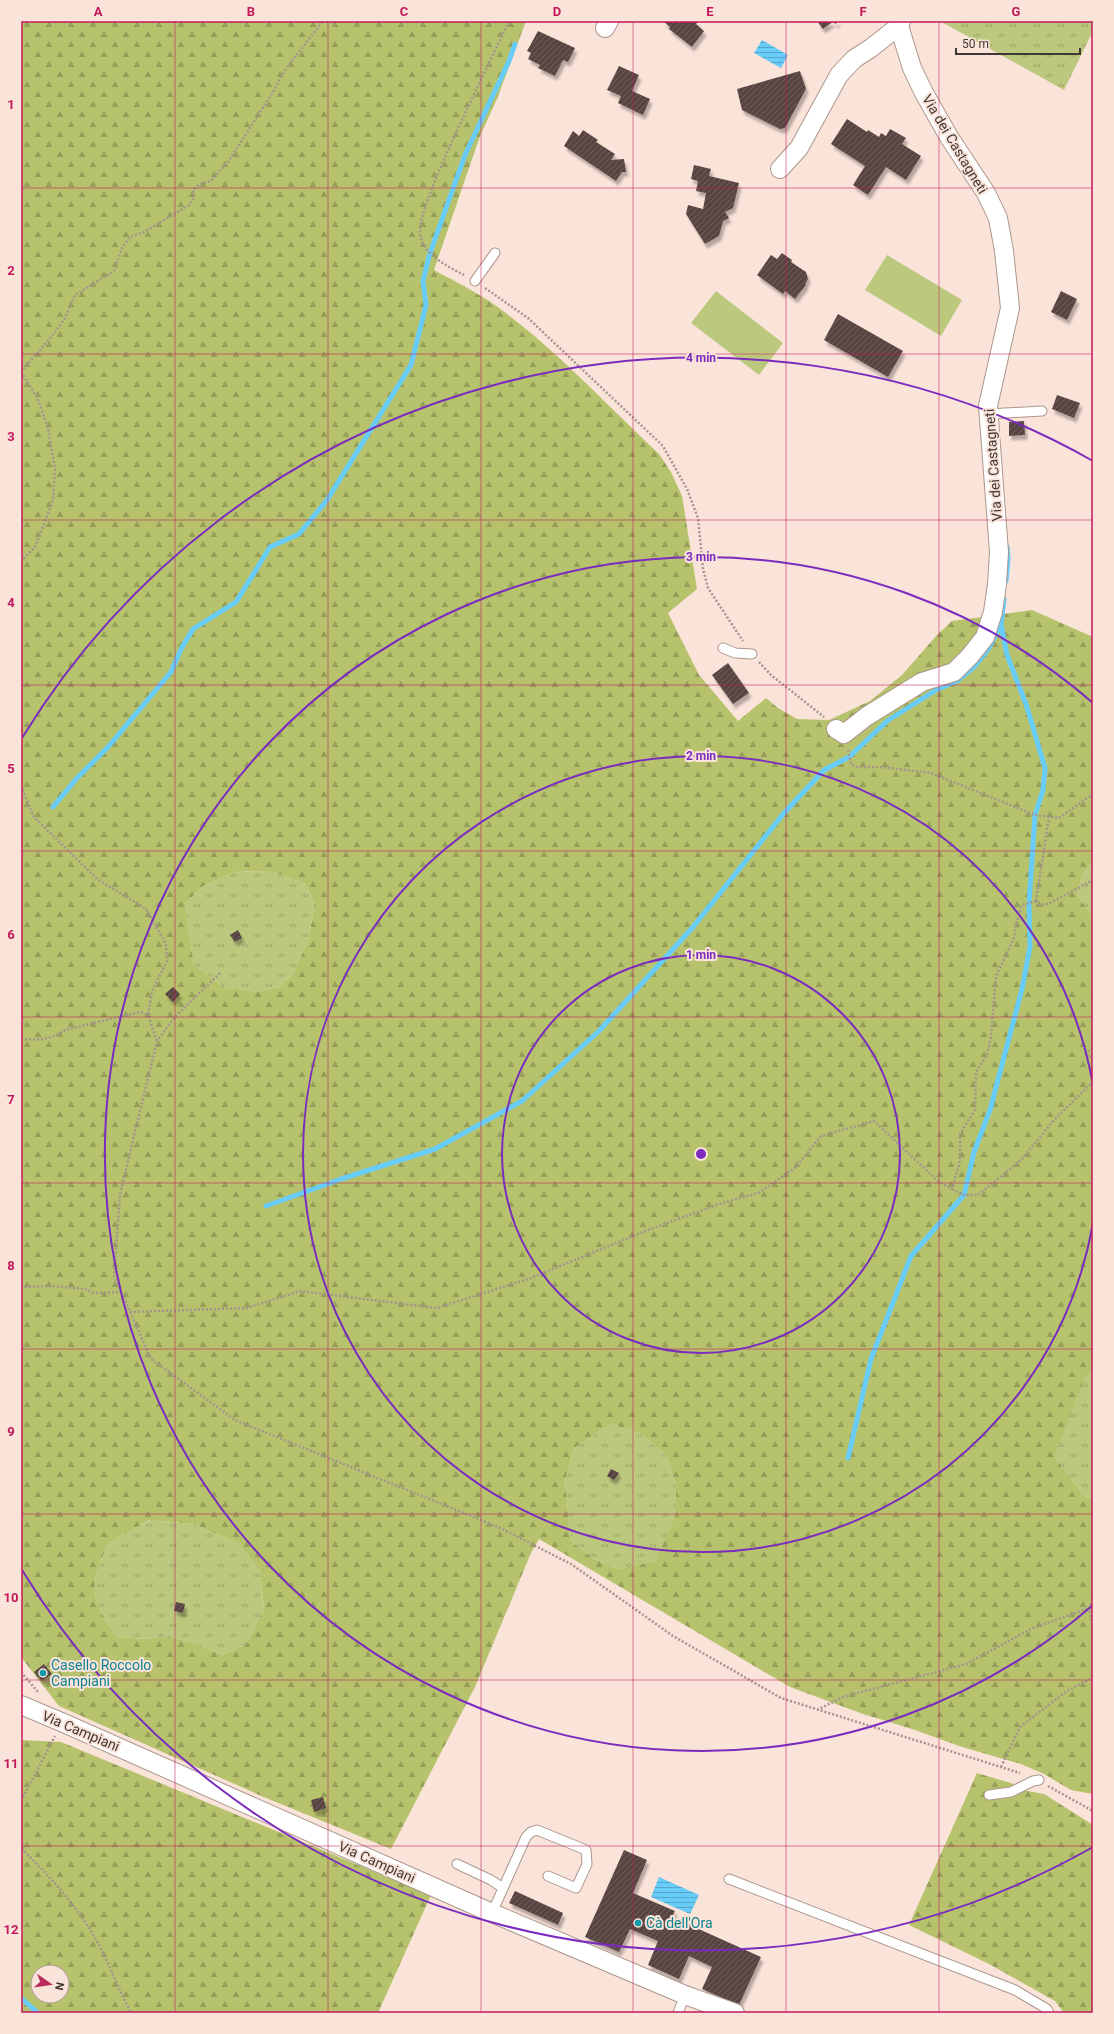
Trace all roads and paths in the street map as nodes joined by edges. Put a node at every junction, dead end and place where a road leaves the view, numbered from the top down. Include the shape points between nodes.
1 (323, 21) edge
2 (509, 21) edge
3 (900, 23) edge
4 (780, 169) dead end
5 (495, 253) dead end
6 (475, 281) junction
7 (21, 372) edge
8 (1042, 411) dead end
9 (988, 414) junction
10 (21, 561) edge
11 (724, 648) dead end
12 (752, 654) junction
13 (840, 732) junction
14 (21, 786) edge
15 (1093, 794) edge
16 (1049, 817) junction
17 (1093, 880) edge
18 (1036, 901) junction
19 (220, 973) dead end
20 (148, 1015) junction
21 (21, 1039) edge
22 (157, 1041) junction
23 (1093, 1048) edge
24 (1093, 1058) edge
25 (1093, 1082) edge
26 (952, 1189) junction
27 (21, 1287) edge
28 (121, 1292) junction
29 (130, 1312) junction
30 (1093, 1600) edge
31 (1089, 1608) junction
32 (1093, 1608) edge
33 (1093, 1628) edge
34 (1093, 1675) edge
35 (21, 1705) edge
36 (817, 1710) junction
37 (66, 1724) junction
38 (1039, 1780) dead end
39 (989, 1795) dead end
40 (21, 1801) edge
41 (21, 1844) edge
42 (457, 1864) dead end
43 (548, 1876) dead end
44 (729, 1879) dead end
45 (503, 1888) junction
46 (492, 1913) junction
47 (685, 1995) junction
48 (131, 2013) edge
49 (678, 2013) edge
50 (735, 2013) edge
51 (1049, 2013) edge

1 - 7 path via 285,70 228,162 211,181 200,184 193,190 194,198 188,205 144,232 130,237 122,248 114,271 75,295 65,318
2 - 6 path via 455,132 428,199 420,232 435,258
3 - 4 street, Via dei Castagneti via 871,48 854,58 839,75 798,148
3 - 9 street, Via dei Castagneti via 912,68 924,93 986,193 998,218 1010,308 989,397
5 - 6 lane
6 - 12 path via 528,318 663,446 688,489 698,518 703,569 708,588
7 - 10 path via 38,397 48,428 55,469 53,500 35,547
8 - 9 lane
9 - 13 street, Via dei Castagneti via 999,552 993,612 985,637 954,672 922,682
11 - 12 lane via 735,653
12 - 13 path via 771,675 802,698
13 - 16 path via 852,764 856,767 882,767 931,773 1035,815
14 - 20 path via 34,817 97,879 146,909 166,944 167,961 152,991
15 - 16 path via 1059,818
16 - 18 path
17 - 18 path via 1048,904 1040,905
18 - 26 path via 1022,905 1014,938 996,976 991,1037 987,1055 976,1072 975,1110 960,1134 960,1161
19 - 22 path via 175,1017
20 - 21 path via 140,1012 64,1030 58,1035 36,1040
20 - 22 path
22 - 28 path via 120,1194 114,1276
23 - 24 path via 1084,1054
25 - 26 path via 1055,1119 1022,1160 978,1195 964,1195
26 - 29 path via 939,1182 874,1121 821,1136 795,1168 758,1193 719,1204 648,1230 531,1278 437,1308 300,1291 247,1308
27 - 28 path via 52,1286 85,1289 94,1293
28 - 29 path
29 - 36 path via 151,1359 235,1420 498,1527 571,1564 673,1636 767,1690 781,1698
30 - 31 path
31 - 32 path
31 - 33 path
31 - 36 path via 1033,1628 966,1664 843,1697
34 - 36 path via 1092,1678 1067,1691 1020,1727 1001,1768
35 - 37 street, Via Campiani
37 - 40 path via 58,1733
37 - 46 street, Via Campiani
38 - 39 lane via 1012,1792
41 - 48 path via 23,1850 52,1878 76,1907 99,1944
42 - 45 lane
43 - 45 lane via 576,1888 587,1864 586,1850 537,1830 526,1837
44 - 51 lane via 1015,1990 1047,2009
45 - 46 lane
46 - 47 street, Via Campiani
47 - 49 lane
47 - 50 street, Via Campiani

